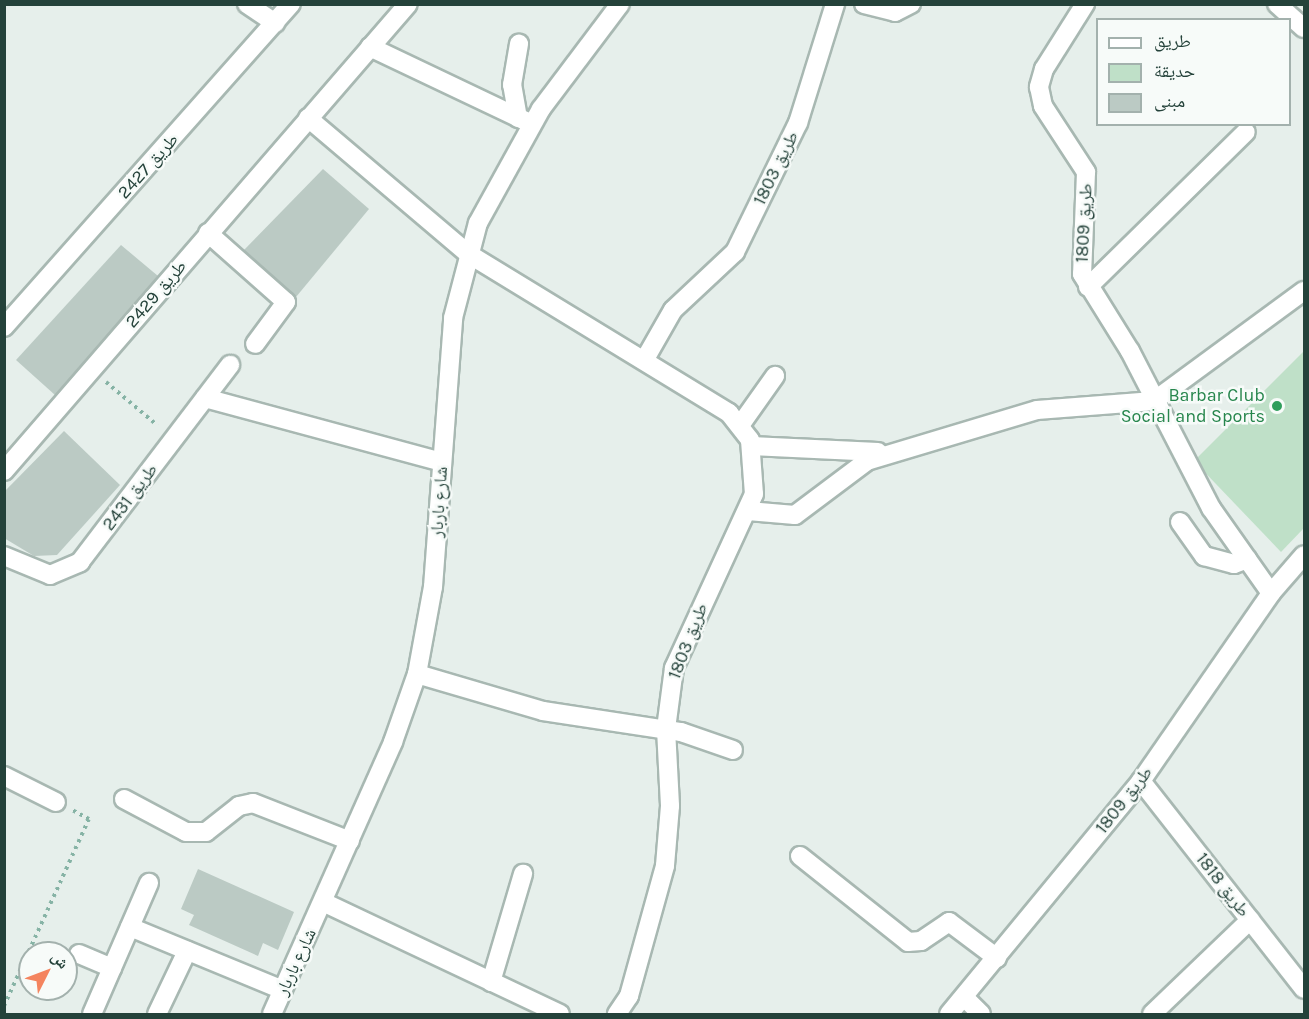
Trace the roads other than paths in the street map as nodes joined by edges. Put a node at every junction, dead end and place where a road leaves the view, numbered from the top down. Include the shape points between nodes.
1 (247, 4) edge
2 (291, 4) edge
3 (408, 4) edge
4 (620, 4) edge
5 (864, 4) edge
6 (911, 4) edge
7 (1085, 4) edge
8 (1277, 4) edge
9 (834, 9) edge
10 (275, 23) junction
11 (1305, 28) edge
12 (519, 44) dead end
13 (370, 47) junction
14 (308, 118) junction
15 (525, 121) junction
16 (1246, 132) dead end
17 (208, 233) junction
18 (467, 253) junction
19 (1088, 287) junction
20 (1305, 291) edge
21 (12, 306) edge
22 (4, 327) edge
23 (255, 344) dead end
24 (645, 359) junction
25 (230, 365) dead end
26 (775, 376) dead end
27 (205, 398) junction
28 (1154, 401) junction
29 (741, 424) junction
30 (751, 446) junction
31 (897, 451) junction
32 (442, 462) junction
33 (4, 471) edge
34 (748, 511) junction
35 (1180, 522) dead end
36 (1305, 555) edge
37 (4, 556) edge
38 (1247, 559) junction
39 (1271, 593) junction
40 (417, 674) junction
41 (666, 729) junction
42 (733, 750) dead end
43 (4, 776) edge
44 (1141, 781) junction
45 (124, 799) dead end
46 (56, 802) road end
47 (350, 841) junction
48 (800, 856) dead end
49 (523, 874) dead end
50 (149, 883) dead end
51 (323, 902) junction
52 (1250, 920) junction
53 (130, 927) junction
54 (187, 951) junction
55 (79, 954) dead end
56 (996, 958) junction
57 (112, 968) junction
58 (491, 982) junction
59 (1305, 989) edge
60 (284, 990) junction
61 (964, 998) junction
62 (92, 1014) edge
63 (157, 1014) edge
64 (272, 1014) edge
65 (560, 1014) edge
66 (617, 1014) edge
67 (949, 1014) edge
68 (981, 1014) edge
69 (1152, 1014) edge

1 - 10 street
2 - 10 street, طريق 2427
3 - 13 street, طريق 2429
4 - 15 street, شارع باربار
5 - 6 street via 895,12
7 - 19 street, طريق 1809 via 1039,87 1048,114 1082,162 1089,195 1079,259
8 - 11 street
9 - 24 street, طريق 1803 via 798,123 735,252 678,303
10 - 21 street, طريق 2427
12 - 15 street via 512,85
13 - 14 street, طريق 2429
13 - 15 street
14 - 17 street, طريق 2429
14 - 18 street
15 - 18 street, شارع باربار via 490,193
16 - 19 street
17 - 23 street via 286,302
17 - 33 street, طريق 2429
18 - 24 street
18 - 32 street, شارع باربار via 453,318
19 - 28 street, طريق 1809 via 1118,330
20 - 28 street
21 - 22 street, طريق 2427
24 - 29 street
25 - 27 street, طريق 2431
26 - 29 street
27 - 32 street
27 - 37 street, طريق 2431 via 71,569 39,574
28 - 31 street via 1052,407
28 - 38 street, طريق 1809 via 1210,508
29 - 30 street, طريق 1803
30 - 31 street via 853,454
30 - 34 street, طريق 1803 via 756,476
31 - 34 street via 854,468 795,515
32 - 40 street, شارع باربار via 434,587
34 - 41 street, طريق 1803 via 684,642 669,693
35 - 38 street via 1204,556 1234,564
36 - 39 street, طريق 1809
38 - 39 street, طريق 1809
39 - 44 street, طريق 1809
40 - 41 street via 543,711
40 - 47 street, شارع باربار
41 - 42 street
41 - 66 street, طريق 1803 via 670,806 665,866 629,996
43 - 46 street
44 - 52 street, طريق 1818
44 - 56 street, طريق 1809
45 - 47 street via 186,832 206,832 239,806 253,803
47 - 51 street, شارع باربار
48 - 56 street via 908,942 921,941 949,922
49 - 58 street
50 - 53 street
51 - 58 street
51 - 60 street, شارع باربار
52 - 59 street, طريق 1818
52 - 69 street
53 - 54 street
53 - 57 street
54 - 60 street
54 - 63 street
55 - 57 street
56 - 61 street, طريق 1809
57 - 62 street
58 - 65 street
60 - 64 street, شارع باربار
61 - 67 street, طريق 1809
61 - 68 street

